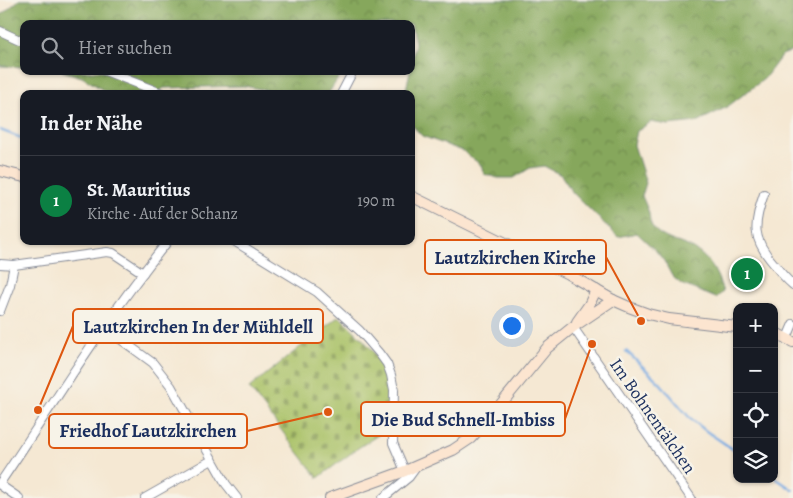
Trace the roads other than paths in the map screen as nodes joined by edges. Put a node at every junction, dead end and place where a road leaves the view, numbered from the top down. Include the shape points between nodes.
1 (0, 31) edge
2 (20, 40) edge
3 (115, 75) edge
4 (351, 75) edge
5 (154, 90) edge
6 (343, 90) edge
7 (0, 171) edge
8 (20, 176) edge
9 (764, 194) dead end
10 (415, 198) edge
11 (165, 245) edge
12 (241, 245) edge
13 (0, 264) edge
14 (14, 265) junction
15 (143, 273) junction
16 (793, 285) edge
17 (596, 290) junction
18 (613, 300) junction
19 (0, 311) edge
20 (793, 324) edge
21 (573, 327) junction
22 (733, 327) edge
23 (105, 328) junction
24 (778, 334) edge
25 (790, 340) edge
26 (212, 460) junction
27 (416, 466) junction
28 (405, 472) junction
29 (0, 484) edge
30 (19, 498) edge
31 (146, 498) edge
32 (237, 498) edge
33 (330, 498) edge
34 (384, 498) edge
35 (691, 498) edge

1 - 2 street
3 - 5 street
4 - 6 street
7 - 8 main road
9 - 16 street via 757,217 758,238 764,253
10 - 17 main road
11 - 15 street
12 - 28 street via 317,292 379,353 391,375 394,390 393,443
13 - 14 street
14 - 15 street via 107,252
14 - 19 street
15 - 23 street
17 - 18 main road
17 - 21 main road
18 - 21 main road
18 - 22 main road via 660,317
20 - 25 street
21 - 27 main road via 537,359 471,438 453,450
21 - 35 street, Im Bohnentälchen
23 - 26 street via 143,354 161,373
23 - 29 street
24 - 25 main road
26 - 31 street
26 - 32 street
27 - 28 main road
27 - 34 street via 410,477
28 - 33 main road
29 - 30 street

